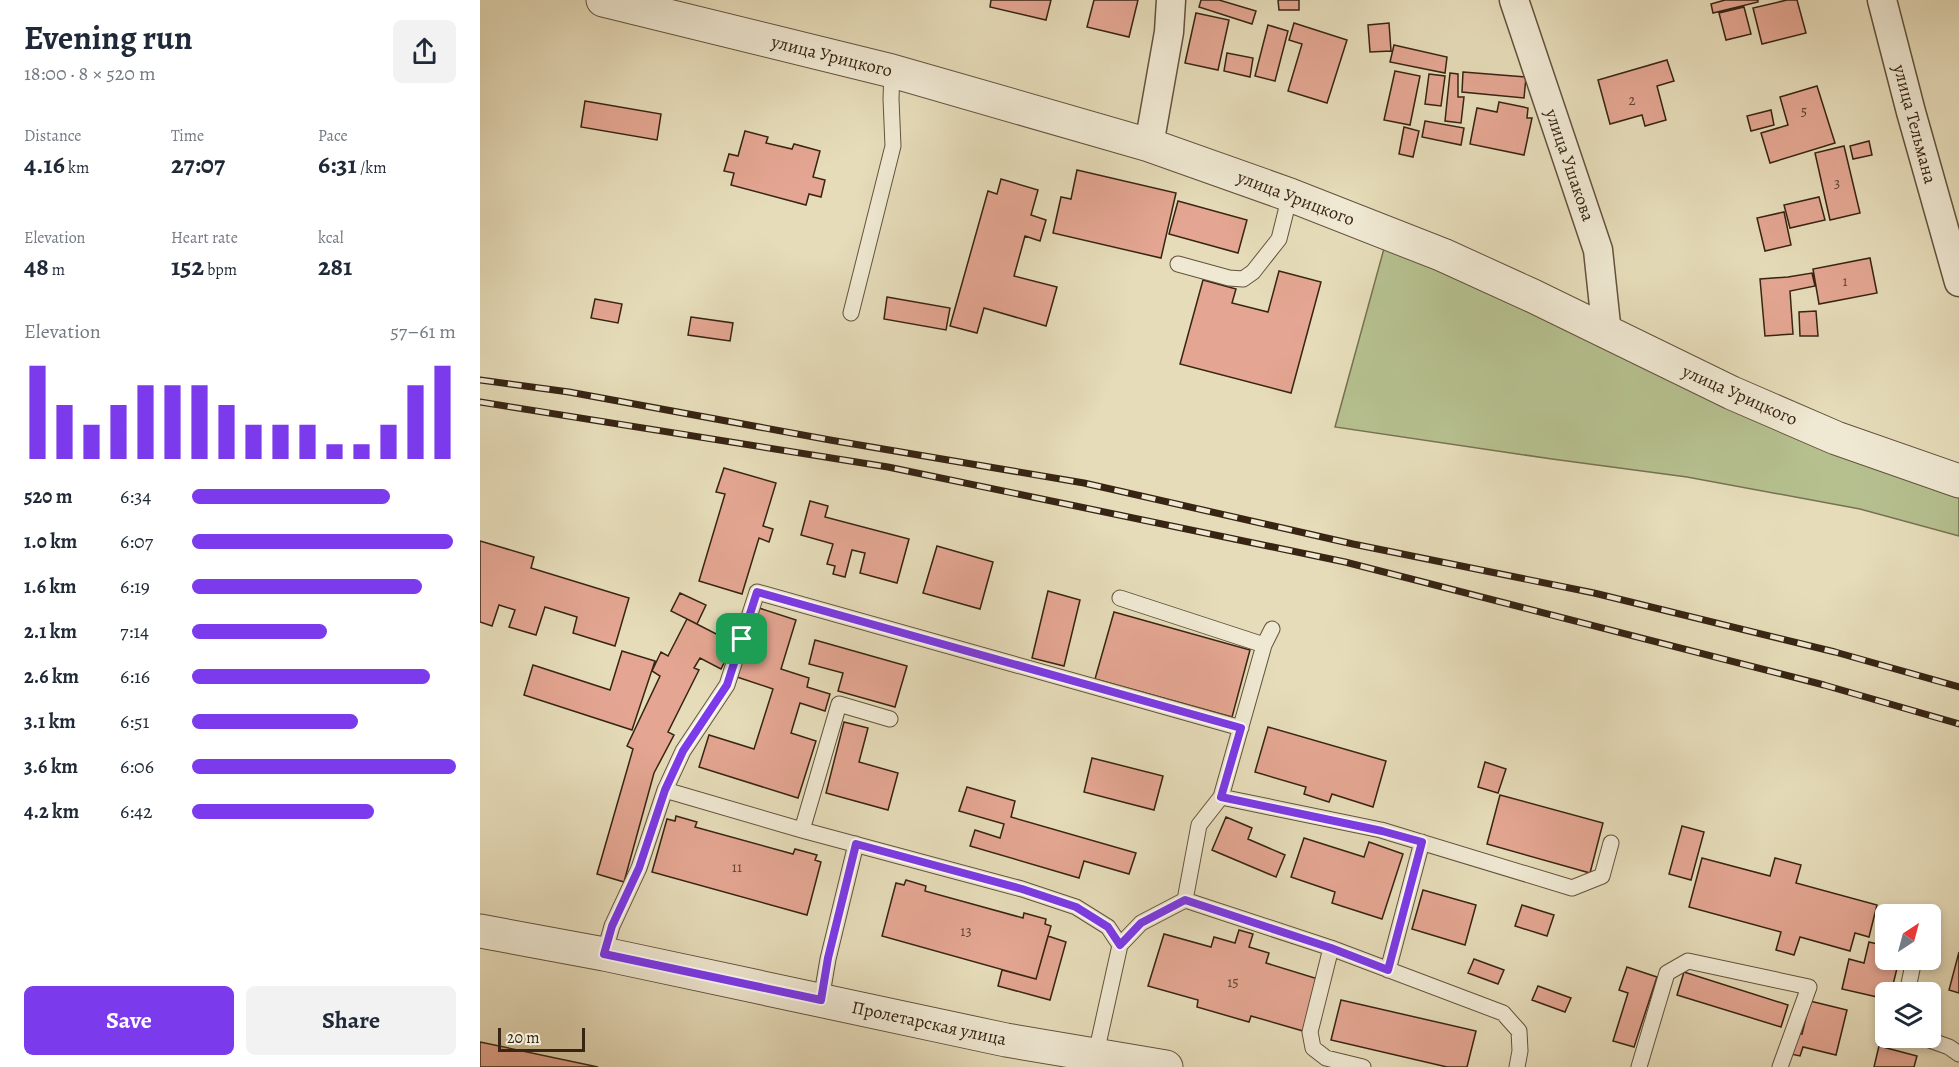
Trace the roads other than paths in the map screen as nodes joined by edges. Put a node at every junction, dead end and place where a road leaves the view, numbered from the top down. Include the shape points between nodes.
1 (603, 0) edge
2 (1171, 0) edge
3 (1514, 0) edge
4 (1882, 0) edge
5 (892, 71) junction
6 (1149, 145) junction
7 (1290, 195) junction
8 (1178, 264) dead end
9 (1959, 282) edge
10 (851, 314) dead end
11 (1607, 334) junction
12 (1959, 481) edge
13 (1120, 598) dead end
14 (1272, 629) dead end
15 (1264, 645) junction
16 (890, 719) dead end
17 (1241, 728) junction
18 (665, 790) junction
19 (1221, 797) junction
20 (802, 830) junction
21 (1422, 842) junction
22 (1611, 843) dead end
23 (856, 844) junction
24 (1185, 900) junction
25 (480, 931) edge
26 (1120, 945) junction
27 (1331, 948) junction
28 (604, 954) junction
29 (1388, 970) junction
30 (821, 1000) junction
31 (1941, 1044) edge
32 (1959, 1054) edge
33 (1094, 1061) edge
34 (1164, 1067) edge
35 (1363, 1067) edge
36 (1517, 1067) edge
37 (1639, 1067) edge
38 (1780, 1067) edge

1 - 5 street, улица Урицкого
2 - 6 street
3 - 11 street, улица Ушакова via 1598,250
4 - 9 street, улица Тельмана
5 - 6 street, улица Урицкого
5 - 10 lane via 893,146
6 - 7 street, улица Урицкого
7 - 8 lane via 1279,239 1243,279
7 - 11 street, улица Урицкого via 1443,255
11 - 12 street, улица Урицкого via 1836,438
13 - 15 lane
14 - 15 lane
15 - 17 lane
16 - 20 lane via 839,704
17 - 18 lane via 757,592 727,685 683,751
17 - 19 lane
18 - 20 lane
18 - 28 lane
19 - 21 lane
19 - 24 lane via 1199,825
20 - 23 lane
21 - 22 lane via 1572,888 1602,876
21 - 29 lane
23 - 26 lane via 1076,907 1108,927
23 - 30 lane
24 - 26 lane via 1141,923
24 - 27 lane
25 - 28 street, Пролетарская улица
26 - 33 lane
27 - 29 lane
27 - 35 lane via 1310,1032 1313,1048 1326,1058
28 - 30 street, Пролетарская улица
29 - 36 lane via 1503,1013 1520,1031
30 - 33 street, Пролетарская улица
31 - 32 lane
33 - 34 street, Пролетарская улица
37 - 38 lane via 1667,973 1688,961 1809,987

